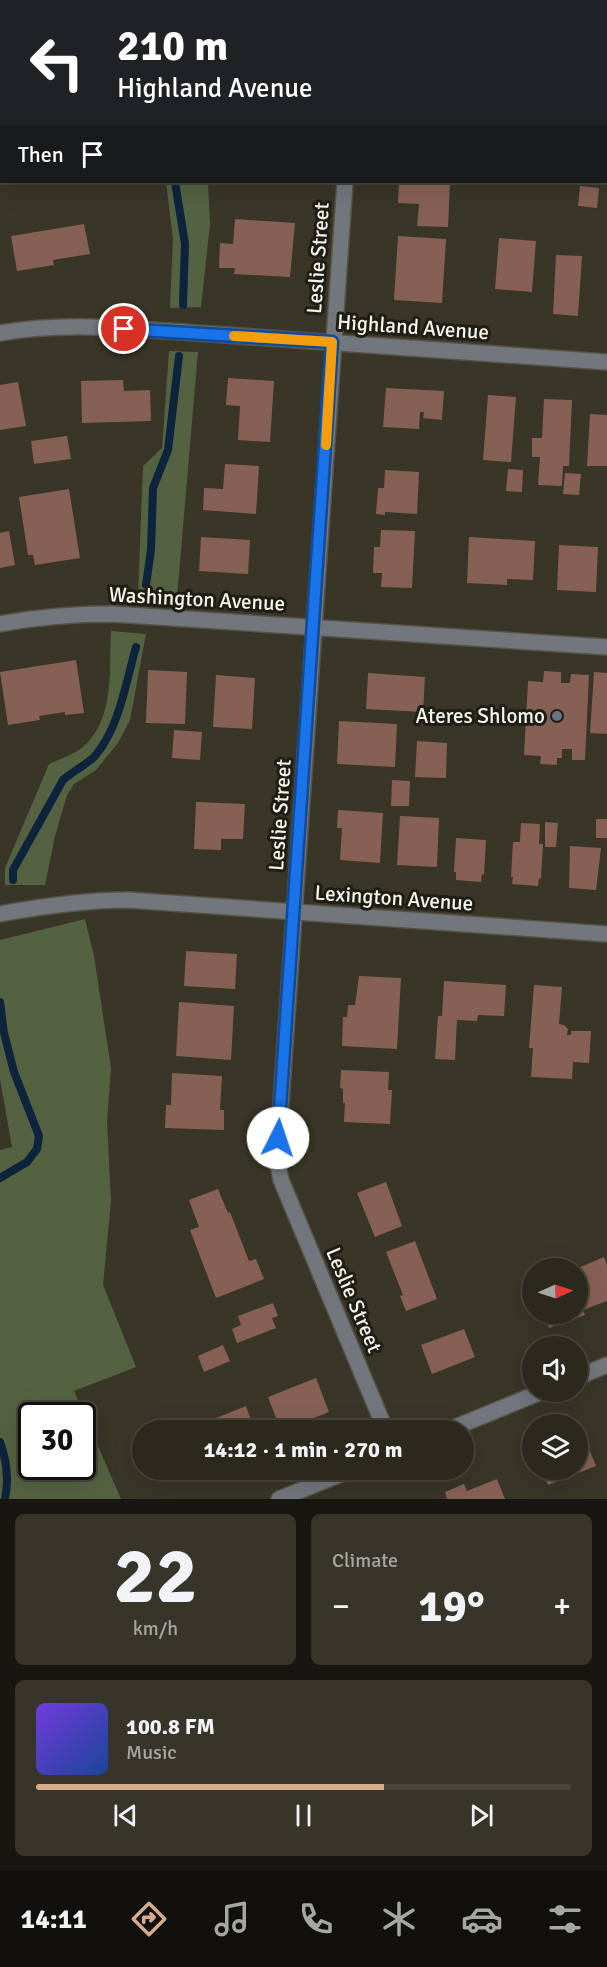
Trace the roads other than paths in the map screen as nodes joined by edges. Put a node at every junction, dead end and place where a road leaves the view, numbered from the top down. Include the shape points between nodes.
1 (345, 183) edge
2 (0, 333) edge
3 (332, 342) junction
4 (607, 362) edge
5 (0, 624) edge
6 (314, 627) junction
7 (607, 647) edge
8 (294, 912) junction
9 (0, 914) edge
10 (607, 934) edge
11 (607, 1365) edge
12 (588, 1373) edge
13 (522, 1400) edge
14 (381, 1420) edge
15 (473, 1420) edge
16 (326, 1480) edge
17 (279, 1499) edge

1 - 3 street, Leslie Street
2 - 3 street, Highland Avenue via 79,327
3 - 4 street, Highland Avenue
3 - 6 street, Leslie Street
5 - 6 street, Washington Avenue via 66,615 112,614
6 - 7 street, Washington Avenue
6 - 8 street, Leslie Street
8 - 9 street, Lexington Avenue via 93,900
8 - 10 street, Lexington Avenue
8 - 14 street, Leslie Street via 277,1160 281,1180
11 - 12 street
13 - 15 street
16 - 17 street

